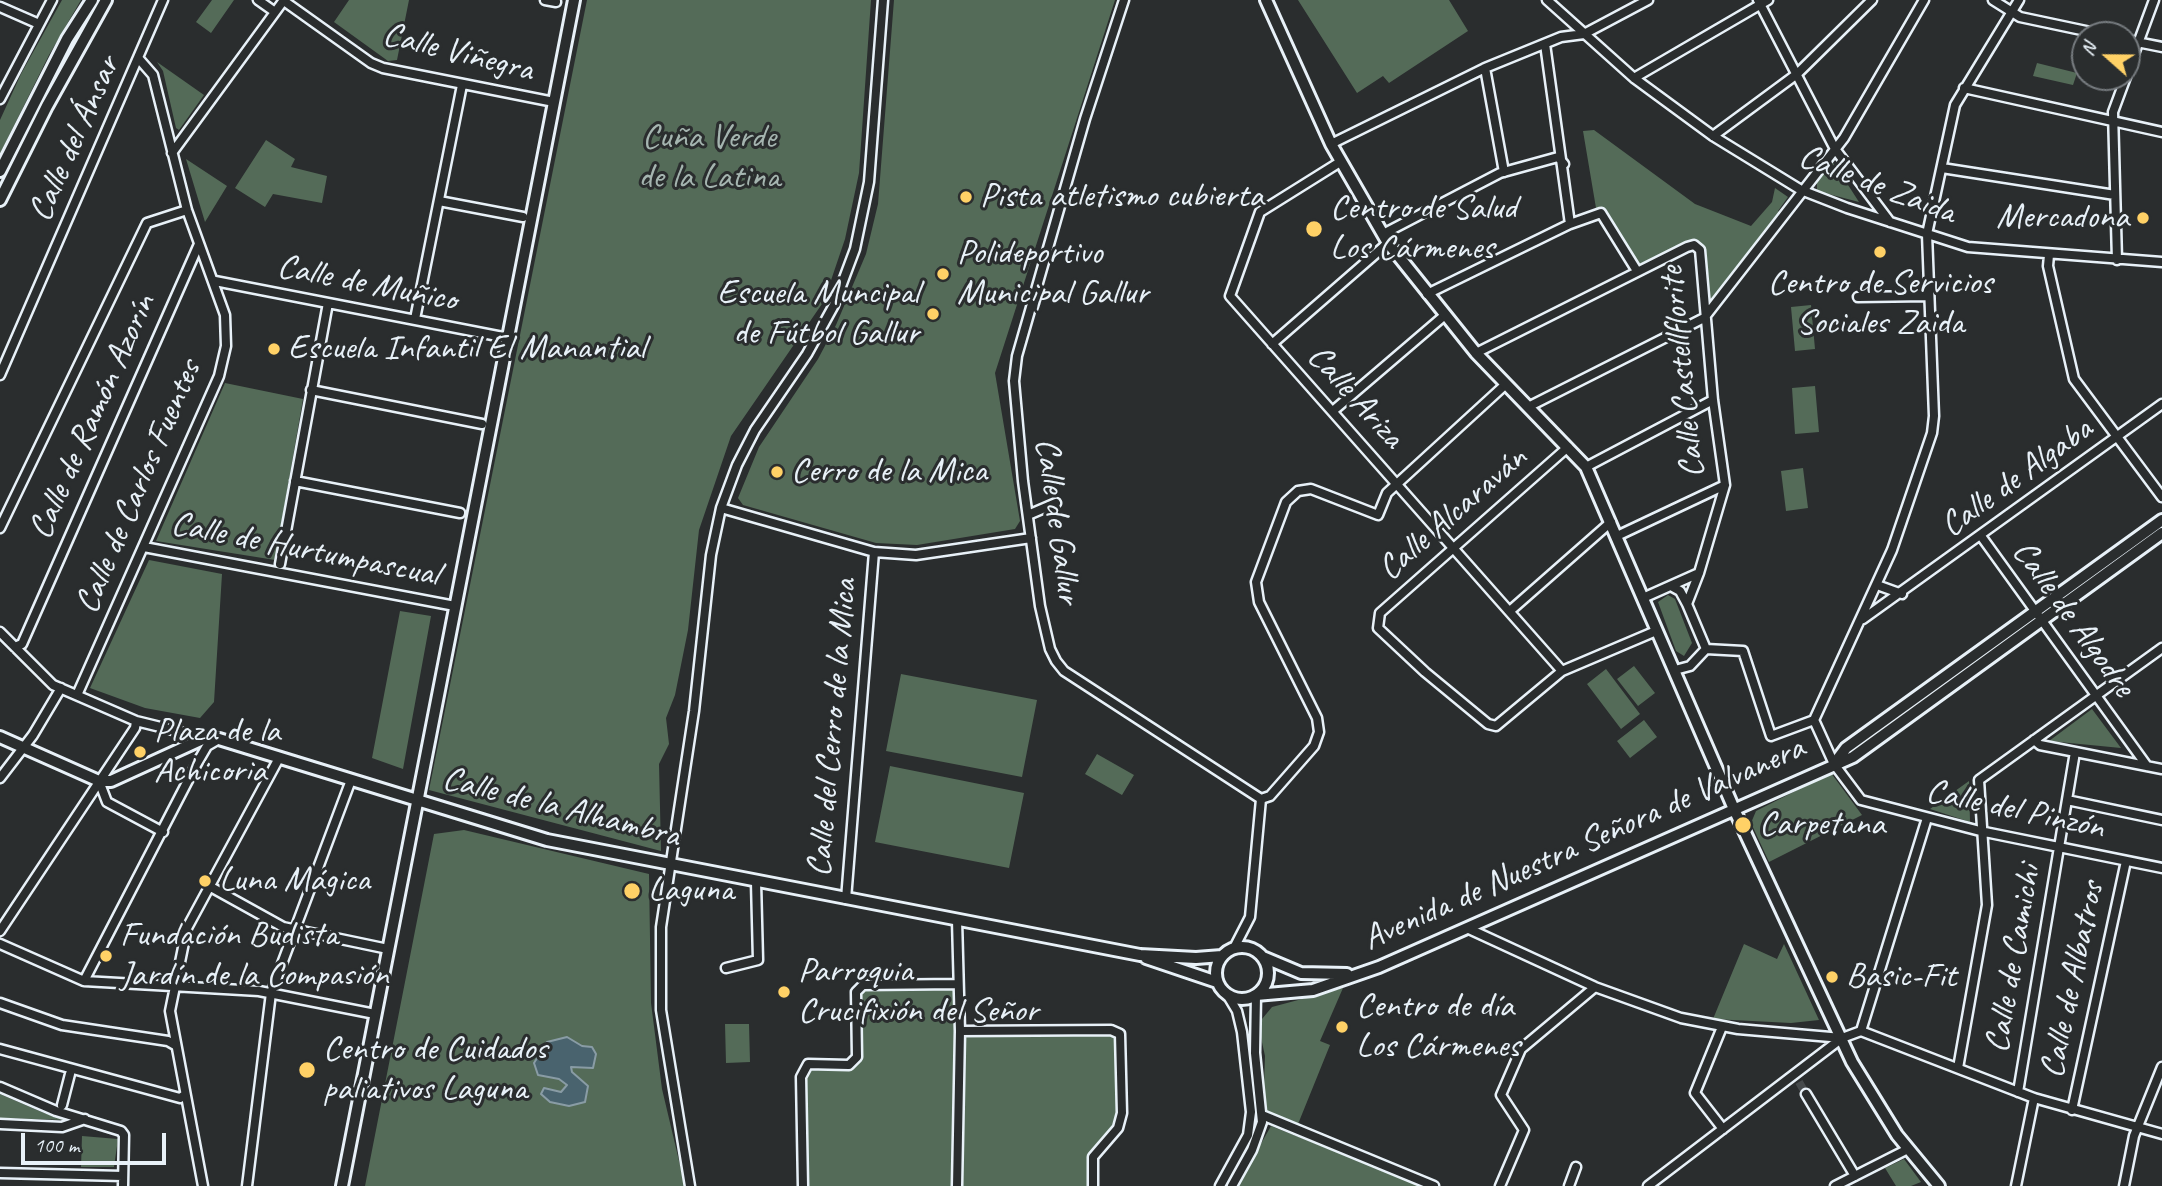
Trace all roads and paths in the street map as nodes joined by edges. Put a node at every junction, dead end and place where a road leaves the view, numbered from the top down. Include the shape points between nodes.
1 (52, 0) edge
2 (92, 0) edge
3 (106, 0) edge
4 (163, 0) edge
5 (258, 0) edge
6 (284, 0) edge
7 (545, 0) edge
8 (574, 0) edge
9 (883, 0) edge
10 (1124, 0) edge
11 (1266, 0) edge
12 (1547, 0) edge
13 (1648, 0) edge
14 (1872, 0) edge
15 (1924, 0) edge
16 (1993, 0) edge
17 (2019, 0) edge
18 (2154, 0) edge
19 (556, 2) edge
20 (1762, 2) edge
21 (0, 6) edge
22 (275, 12) junction
23 (2010, 12) junction
24 (40, 24) junction
25 (2071, 28) edge
26 (1584, 34) junction
27 (2141, 34) edge
28 (2141, 43) edge
29 (1545, 44) junction
30 (2162, 47) edge
31 (139, 59) junction
32 (1485, 68) junction
33 (1797, 74) junction
34 (1634, 78) junction
35 (462, 85) junction
36 (1964, 88) junction
37 (2121, 91) edge
38 (0, 99) edge
39 (554, 102) junction
40 (2113, 121) junction
41 (2162, 132) edge
42 (1713, 136) junction
43 (1331, 144) junction
44 (1835, 149) junction
45 (172, 153) junction
46 (1340, 162) junction
47 (1564, 164) junction
48 (1942, 167) junction
49 (0, 171) edge
50 (1504, 172) junction
51 (1801, 190) junction
52 (2115, 195) junction
53 (0, 200) edge
54 (439, 201) junction
55 (187, 210) junction
56 (523, 217) dead end
57 (1890, 222) junction
58 (1570, 225) junction
59 (1927, 234) junction
60 (1385, 238) junction
61 (199, 244) junction
62 (2049, 256) junction
63 (2118, 260) junction
64 (2162, 262) edge
65 (1637, 271) junction
66 (215, 281) junction
67 (1427, 294) junction
68 (1928, 296) junction
69 (1858, 297) dead end
70 (328, 303) junction
71 (1444, 315) junction
72 (1704, 318) junction
73 (415, 319) junction
74 (508, 338) junction
75 (1272, 344) junction
76 (1476, 353) junction
77 (0, 375) edge
78 (1506, 384) junction
79 (312, 390) junction
80 (1713, 400) junction
81 (2162, 404) edge
82 (1528, 407) junction
83 (1334, 411) junction
84 (482, 424) dead end
85 (2117, 437) junction
86 (1568, 447) junction
87 (1586, 467) junction
88 (295, 481) junction
89 (1397, 484) junction
90 (1725, 485) junction
91 (2162, 497) edge
92 (1056, 503) dead end
93 (721, 508) junction
94 (460, 513) dead end
95 (1028, 515) junction
96 (2162, 520) edge
97 (1611, 522) junction
98 (0, 528) edge
99 (2162, 533) edge
100 (1617, 536) junction
101 (1981, 536) junction
102 (1031, 538) junction
103 (145, 547) junction
104 (1455, 549) junction
105 (874, 552) junction
106 (279, 564) dead end
107 (1699, 573) junction
108 (1877, 585) junction
109 (1671, 586) junction
110 (1902, 594) junction
111 (1643, 597) junction
112 (1687, 604) junction
113 (456, 606) junction
114 (1511, 610) junction
115 (2038, 617) junction
116 (1862, 620) junction
117 (1656, 631) junction
118 (0, 632) edge
119 (15, 647) junction
120 (2162, 648) edge
121 (1706, 649) junction
122 (1675, 670) junction
123 (1562, 671) junction
124 (61, 688) junction
125 (77, 695) junction
126 (2095, 697) junction
127 (1814, 720) junction
128 (136, 721) junction
129 (0, 737) edge
130 (205, 738) junction
131 (219, 739) junction
132 (2034, 740) junction
133 (21, 748) junction
134 (2074, 752) junction
135 (279, 758) junction
136 (1834, 764) junction
137 (2147, 766) junction
138 (2162, 769) edge
139 (0, 778) edge
140 (351, 780) junction
141 (99, 781) junction
142 (1261, 799) junction
143 (2067, 800) junction
144 (417, 801) junction
145 (1734, 810) junction
146 (1927, 818) junction
147 (2162, 820) edge
148 (1980, 831) junction
149 (163, 832) junction
150 (2061, 845) junction
151 (2126, 861) junction
152 (670, 864) junction
153 (2162, 868) edge
154 (756, 882) junction
155 (209, 886) junction
156 (846, 899) junction
157 (957, 920) junction
158 (1467, 928) junction
159 (0, 931) edge
160 (293, 931) junction
161 (0, 944) edge
162 (1234, 948) junction
163 (388, 950) junction
164 (1140, 955) junction
165 (1222, 956) junction
166 (1262, 957) junction
167 (726, 968) dead end
168 (1357, 975) junction
169 (84, 981) junction
170 (1217, 982) junction
171 (958, 984) junction
172 (175, 987) junction
173 (1595, 987) junction
174 (271, 993) junction
175 (1256, 995) junction
176 (1228, 996) junction
177 (0, 1003) edge
178 (375, 1014) junction
179 (1722, 1027) junction
180 (960, 1031) junction
181 (1861, 1031) junction
182 (1842, 1038) junction
183 (175, 1045) junction
184 (0, 1049) edge
185 (2162, 1067) edge
186 (1958, 1068) junction
187 (69, 1074) dead end
188 (0, 1087) edge
189 (2018, 1092) junction
190 (1806, 1094) tunnel mouth
191 (185, 1095) junction
192 (2035, 1098) junction
193 (62, 1105) dead end
194 (2072, 1110) junction
195 (1262, 1115) junction
196 (85, 1119) junction
197 (0, 1124) edge
198 (2137, 1127) junction
199 (1723, 1129) junction
200 (2162, 1134) edge
201 (1908, 1149) junction
202 (1576, 1167) dead end
203 (0, 1173) edge
204 (123, 1176) junction
205 (1855, 1176) junction
206 (123, 1186) edge
207 (203, 1186) edge
208 (247, 1186) edge
209 (342, 1186) edge
210 (690, 1186) edge
211 (803, 1186) edge
212 (957, 1186) edge
213 (1093, 1186) edge
214 (1220, 1186) edge
215 (1232, 1186) edge
216 (1434, 1186) edge
217 (1500, 1186) edge
218 (1569, 1186) edge
219 (1648, 1186) edge
220 (1835, 1186) edge
221 (1939, 1186) edge
222 (2016, 1186) edge
223 (2125, 1186) edge

1 - 24 street
2 - 49 street
3 - 53 street
4 - 31 street, Calle del Ánsar
5 - 22 street
6 - 22 street
6 - 35 street, Calle Viñegra via 371,63
7 - 19 street
8 - 39 street
9 - 93 street via 869,182 855,249 834,305 755,430
10 - 95 street, Calle de Gallur via 1017,356 1014,380
11 - 43 street
12 - 26 street, Calle de Zaida
13 - 26 street
14 - 33 street
15 - 44 street
16 - 23 street
17 - 23 street
18 - 27 street
20 - 33 street
20 - 34 street
21 - 24 street
22 - 45 street
23 - 25 street
23 - 36 street
24 - 38 street
26 - 29 street
26 - 34 street, Calle de Zaida
28 - 30 street
29 - 32 street
29 - 47 street
31 - 45 street, Calle de Carlos Fuentes via 153,75
31 - 77 street, Calle del Ánsar
32 - 43 street
32 - 50 street
33 - 42 street
33 - 44 street
34 - 42 street, Calle de Zaida
35 - 39 street, Calle Viñegra
35 - 54 street
36 - 40 street
36 - 48 street via 1955,105
37 - 40 street
39 - 74 street
40 - 41 street
40 - 52 street
42 - 51 street, Calle de Zaida
43 - 46 street
44 - 51 street
44 - 57 street
45 - 55 street, Calle de Carlos Fuentes
46 - 60 street
46 - 75 street, Calle Ariza via 1260,212 1230,296
47 - 50 street via 1558,157
47 - 58 street
48 - 52 street
48 - 59 street
50 - 60 street
51 - 57 street, Calle de Zaida
51 - 72 street
52 - 63 street
54 - 56 street
54 - 73 street
55 - 61 street, Calle de Carlos Fuentes
55 - 98 street via 147,223
57 - 59 street, Calle de Zaida
58 - 65 street via 1601,213
58 - 67 street
59 - 62 street, Calle de Zaida via 1968,247
59 - 68 street
60 - 67 street
60 - 75 street
61 - 66 street, Calle de Carlos Fuentes
61 - 119 street, Calle de Ramón Azorín via 22,644
62 - 63 street, Calle de Zaida
62 - 85 street via 2074,379
63 - 64 street, Calle de Zaida
65 - 72 street, Calle Castellflorite via 1694,245 1700,250
65 - 76 street
66 - 70 street, Calle de Muñico
66 - 103 street, Calle de Carlos Fuentes via 227,330 224,362
67 - 71 street
68 - 69 street
68 - 108 street via 1932,433
70 - 73 street, Calle de Muñico
70 - 79 street
71 - 76 street
71 - 83 street
72 - 80 street, Calle Castellflorite
72 - 82 street
73 - 74 street, Calle de Muñico
74 - 113 street
75 - 83 street, Calle Ariza
76 - 78 street
78 - 82 street
78 - 89 street
79 - 84 street
79 - 88 street
80 - 87 street
80 - 90 street, Calle Castellflorite
81 - 85 street, Calle de Algaba
82 - 86 street
83 - 89 street, Calle Ariza
85 - 91 street
85 - 101 street, Calle de Algaba
86 - 87 street
86 - 104 street, Calle Alcaraván
87 - 97 street
88 - 94 street
88 - 106 street
89 - 104 street, Calle Ariza
89 - 142 street via 1387,493 1378,515 1311,489 1298,491 1286,502 1256,582 1259,602 1317,718 1319,732 1314,746 1270,796
90 - 100 street
90 - 107 street, Calle Castellflorite
92 - 95 street
93 - 105 street
93 - 152 street
95 - 102 street, Calle de Gallur
96 - 115 street, Avenida de Nuestra Señora de Valvanera
97 - 100 street
97 - 114 street
99 - 115 street, Avenida de Nuestra Señora de Valvanera
100 - 111 street
101 - 110 street, Calle de Algaba
101 - 115 street, Calle de Algodre
102 - 105 street, Calle del Cerro de la Mica via 915,555
102 - 142 street, Calle de Gallur via 1050,649 1064,671
103 - 113 street, Calle de Hurtumpascual
103 - 125 street, Calle de Carlos Fuentes
104 - 114 street, Calle Ariza
104 - 123 street, Calle Alcaraván via 1380,613 1377,622 1382,634 1496,726
105 - 156 street, Calle del Cerro de la Mica
107 - 109 street
107 - 112 street, Calle Castellflorite
108 - 110 street
108 - 116 street
109 - 111 street
109 - 112 street
110 - 116 street, Calle de Algaba
111 - 117 street
112 - 121 street
113 - 144 street
114 - 123 street, Calle Ariza
115 - 126 street, Calle de Algodre
115 - 136 street, Avenida de Nuestra Señora de Valvanera via 1846,748
116 - 127 street
117 - 122 street
117 - 123 street
118 - 119 street, Calle de la Alhambra
119 - 124 street, Calle de la Alhambra
120 - 126 street
121 - 122 street via 1690,666
121 - 127 street via 1743,651 1771,736
122 - 145 street
124 - 125 street, Calle de la Alhambra
124 - 133 street
125 - 128 street, Calle de la Alhambra
126 - 132 street
126 - 137 street, Calle de Algodre
127 - 136 street, Calle del Pinzón
128 - 130 street, Calle de la Alhambra
128 - 141 street
129 - 133 street
130 - 131 street, Calle de la Alhambra
130 - 141 street via 111,781
131 - 135 street, Calle de la Alhambra
131 - 149 street via 207,746
132 - 134 street via 2040,746
132 - 148 street via 1979,780
133 - 139 street
133 - 141 street
134 - 137 street
134 - 143 street, Calle de Camichi
135 - 140 street, Calle de la Alhambra
135 - 155 street
136 - 145 street, Avenida de Nuestra Señora de Valvanera
136 - 146 street, Calle del Pinzón via 1861,800
137 - 138 street
140 - 144 street, Calle de la Alhambra
140 - 160 street
141 - 149 street via 107,802
141 - 159 street
142 - 162 street via 1250,917
143 - 147 street
143 - 150 street, Calle de Camichi
144 - 152 street, Calle de la Alhambra via 547,840
144 - 163 street
145 - 158 street, Avenida de Nuestra Señora de Valvanera
145 - 182 street
146 - 148 street, Calle del Pinzón
146 - 181 street
148 - 150 street, Calle del Pinzón
148 - 186 street via 1987,905
149 - 169 street
150 - 151 street, Calle del Pinzón
150 - 189 street, Calle de Camichi
151 - 153 street, Calle del Pinzón
151 - 194 street, Calle de Albatros
152 - 154 street, Calle de la Alhambra
152 - 210 street via 661,927 662,1010
154 - 156 street, Calle de la Alhambra
154 - 167 street via 758,960
155 - 160 street
155 - 172 street via 187,928
156 - 157 street, Calle de la Alhambra
157 - 164 street, Calle de la Alhambra
157 - 171 street
158 - 168 street, Avenida de Nuestra Señora de Valvanera
158 - 173 street
160 - 163 street
160 - 174 street
161 - 169 street
162 - 165 street
162 - 166 street via 1252,949
163 - 178 street
164 - 165 street, Calle de la Alhambra
164 - 170 street, Calle de la Alhambra
165 - 170 street via 1216,968
166 - 168 street, Avenida de Nuestra Señora de Valvanera via 1301,973
166 - 175 street via 1268,978
168 - 175 street, Avenida de Nuestra Señora de Valvanera via 1313,990
169 - 172 street
170 - 176 street
171 - 180 street
171 - 211 street via 863,985 856,992 857,1057 849,1065 807,1064 801,1077
172 - 174 street
172 - 183 street via 169,1017
173 - 179 street via 1681,1018
173 - 217 street via 1521,1049 1500,1095 1524,1130
174 - 178 street
174 - 208 street
175 - 176 street via 1247,999
175 - 195 street via 1254,1032
176 - 214 street via 1242,1032 1251,1112 1248,1135
177 - 183 street via 62,1025
178 - 209 street
179 - 182 street
179 - 199 street via 1695,1093
180 - 212 street
180 - 213 street via 1111,1030 1120,1034 1122,1113 1118,1128 1093,1157
181 - 182 street
181 - 186 street
182 - 199 street via 1797,1078
182 - 201 street via 1852,1062
183 - 191 street
184 - 191 street via 180,1098
185 - 198 street
186 - 189 street
187 - 193 street
188 - 196 street
189 - 192 street
190 - 205 street
191 - 207 street
192 - 194 street
192 - 222 street, Calle de Camichi
194 - 198 street
195 - 215 street via 1259,1137
195 - 216 street
196 - 197 street via 62,1127
196 - 204 street via 124,1135
198 - 200 street
198 - 223 street
199 - 219 street
201 - 205 street
201 - 221 street
202 - 218 street
203 - 204 street
204 - 206 street
205 - 220 street

